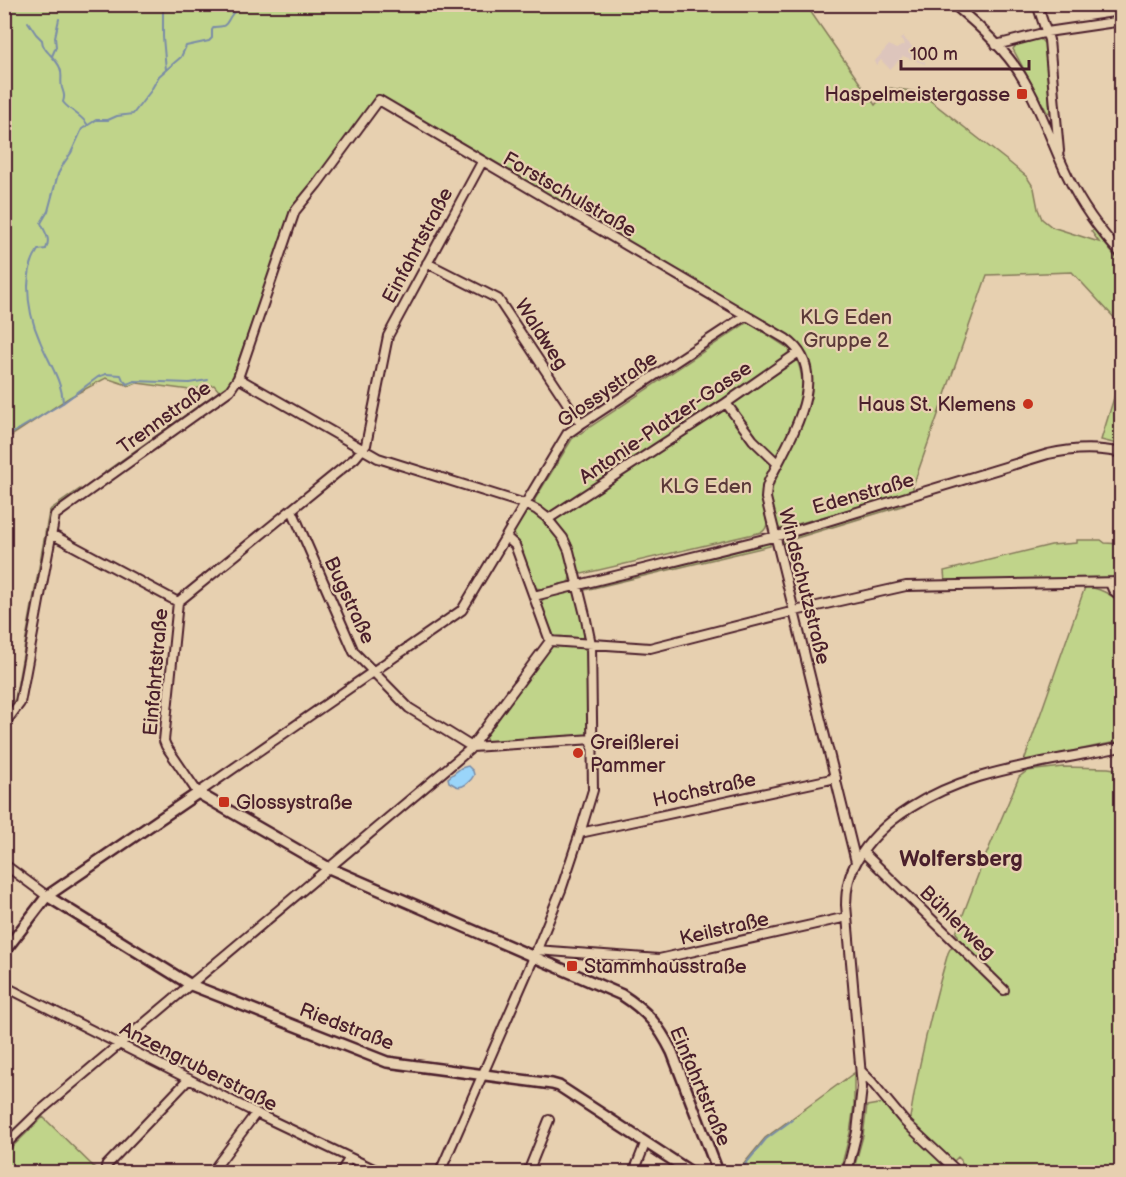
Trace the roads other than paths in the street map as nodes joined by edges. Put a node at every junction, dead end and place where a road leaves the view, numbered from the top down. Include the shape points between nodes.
1 (953, 4) edge
2 (1037, 4) edge
3 (1122, 21) edge
4 (1047, 32) junction
5 (996, 45) junction
6 (379, 100) joint
7 (482, 162) junction
8 (1061, 163) junction
9 (1122, 255) edge
10 (427, 263) junction
11 (745, 316) junction
12 (799, 352) junction
13 (238, 378) junction
14 (726, 403) junction
15 (581, 424) junction
16 (363, 449) junction
17 (1122, 453) edge
18 (777, 463) junction
19 (525, 504) junction
20 (292, 510) junction
21 (548, 519) junction
22 (51, 534) junction
23 (776, 536) junction
24 (506, 537) junction
25 (1122, 582) edge
26 (1110, 583) junction
27 (578, 585) junction
28 (534, 596) junction
29 (1122, 597) edge
30 (178, 602) junction
31 (795, 611) junction
32 (550, 641) junction
33 (591, 644) junction
34 (373, 672) junction
35 (4, 724) edge
36 (592, 739) junction
37 (472, 747) junction
38 (1122, 747) edge
39 (836, 778) junction
40 (198, 793) junction
41 (580, 833) junction
42 (862, 852) junction
43 (856, 862) junction
44 (4, 864) edge
45 (329, 868) junction
46 (47, 896) junction
47 (846, 917) junction
48 (4, 952) edge
49 (535, 953) junction
50 (191, 985) junction
51 (4, 986) edge
52 (1004, 990) dead end
53 (120, 1045) junction
54 (861, 1071) junction
55 (482, 1075) junction
56 (189, 1079) junction
57 (256, 1113) junction
58 (549, 1120) dead end
59 (645, 1144) junction
60 (5, 1145) edge
61 (349, 1159) junction
62 (106, 1166) dead end
63 (212, 1173) edge
64 (341, 1173) edge
65 (380, 1173) edge
66 (440, 1173) edge
67 (528, 1173) edge
68 (634, 1173) edge
69 (691, 1173) edge
70 (717, 1173) edge
71 (847, 1173) edge
72 (958, 1173) edge

1 - 5 street
2 - 4 street
3 - 4 street
4 - 5 street
4 - 8 street
5 - 8 street via 1024,81
6 - 7 street, Forstschulstraße
6 - 13 street, Trennstraße via 295,211
7 - 10 street, Einfahrtstraße
7 - 11 street, Forstschulstraße
8 - 9 street via 1085,207
10 - 15 street, Waldweg via 498,299
10 - 16 street, Einfahrtstraße via 388,336
11 - 12 street via 786,339
11 - 15 street, Glossystraße
12 - 14 street, Antonie-Platzer-Gasse
12 - 18 street, Windschutzstraße via 806,373 805,401
13 - 16 street
13 - 22 street, Trennstraße via 230,390 55,515
14 - 18 street via 753,440
14 - 21 street, Antonie-Platzer-Gasse
15 - 19 street, Glossystraße via 566,436
16 - 19 street via 386,461
16 - 20 street, Einfahrtstraße
17 - 23 street, Edenstraße via 1083,448 1048,454
18 - 23 street, Windschutzstraße via 766,495
19 - 21 street
19 - 24 street, Glossystraße
20 - 30 street, Einfahrtstraße
20 - 34 street, Bugstraße via 353,651
21 - 27 street via 567,546
22 - 30 street
22 - 35 street, Trennstraße via 20,703
23 - 27 street, Edenstraße
23 - 31 street, Windschutzstraße
24 - 28 street via 515,545
24 - 34 street, Glossystraße via 462,610
25 - 26 street
26 - 29 street
26 - 31 street via 906,586
27 - 28 street, Edenstraße
27 - 33 street
28 - 32 street
30 - 40 street, Einfahrtstraße via 164,741
31 - 33 street via 650,648
31 - 39 street, Windschutzstraße
32 - 33 street
32 - 37 street
33 - 36 street
34 - 37 street, Bugstraße via 410,708
34 - 40 street, Glossystraße
36 - 37 street
36 - 41 street via 592,790
37 - 45 street
38 - 42 street via 996,772 946,789 891,822
39 - 41 street, Hochstraße
39 - 43 street, Windschutzstraße
40 - 45 street, Einfahrtstraße
40 - 46 street, Glossystraße
41 - 49 street
42 - 43 street
42 - 52 street, Bühlerweg
43 - 47 street via 846,896
44 - 46 street, Riedstraße
45 - 49 street, Einfahrtstraße
45 - 50 street
46 - 48 street, Glossystraße
46 - 50 street, Riedstraße
47 - 49 street, Keilstraße via 659,959
47 - 54 street
49 - 55 street
49 - 70 street, Einfahrtstraße via 622,995 653,1020 672,1052
50 - 53 street
50 - 55 street, Riedstraße via 387,1062
51 - 53 street, Anzengruberstraße
53 - 56 street, Anzengruberstraße
53 - 60 street
54 - 71 street via 859,1122
54 - 72 street via 905,1122
55 - 59 street, Riedstraße via 559,1086
55 - 66 street
56 - 57 street, Anzengruberstraße
56 - 62 street
57 - 61 street, Anzengruberstraße
57 - 63 street
58 - 67 street
59 - 68 street
59 - 69 street, Riedstraße
61 - 64 street
61 - 65 street, Anzengruberstraße

